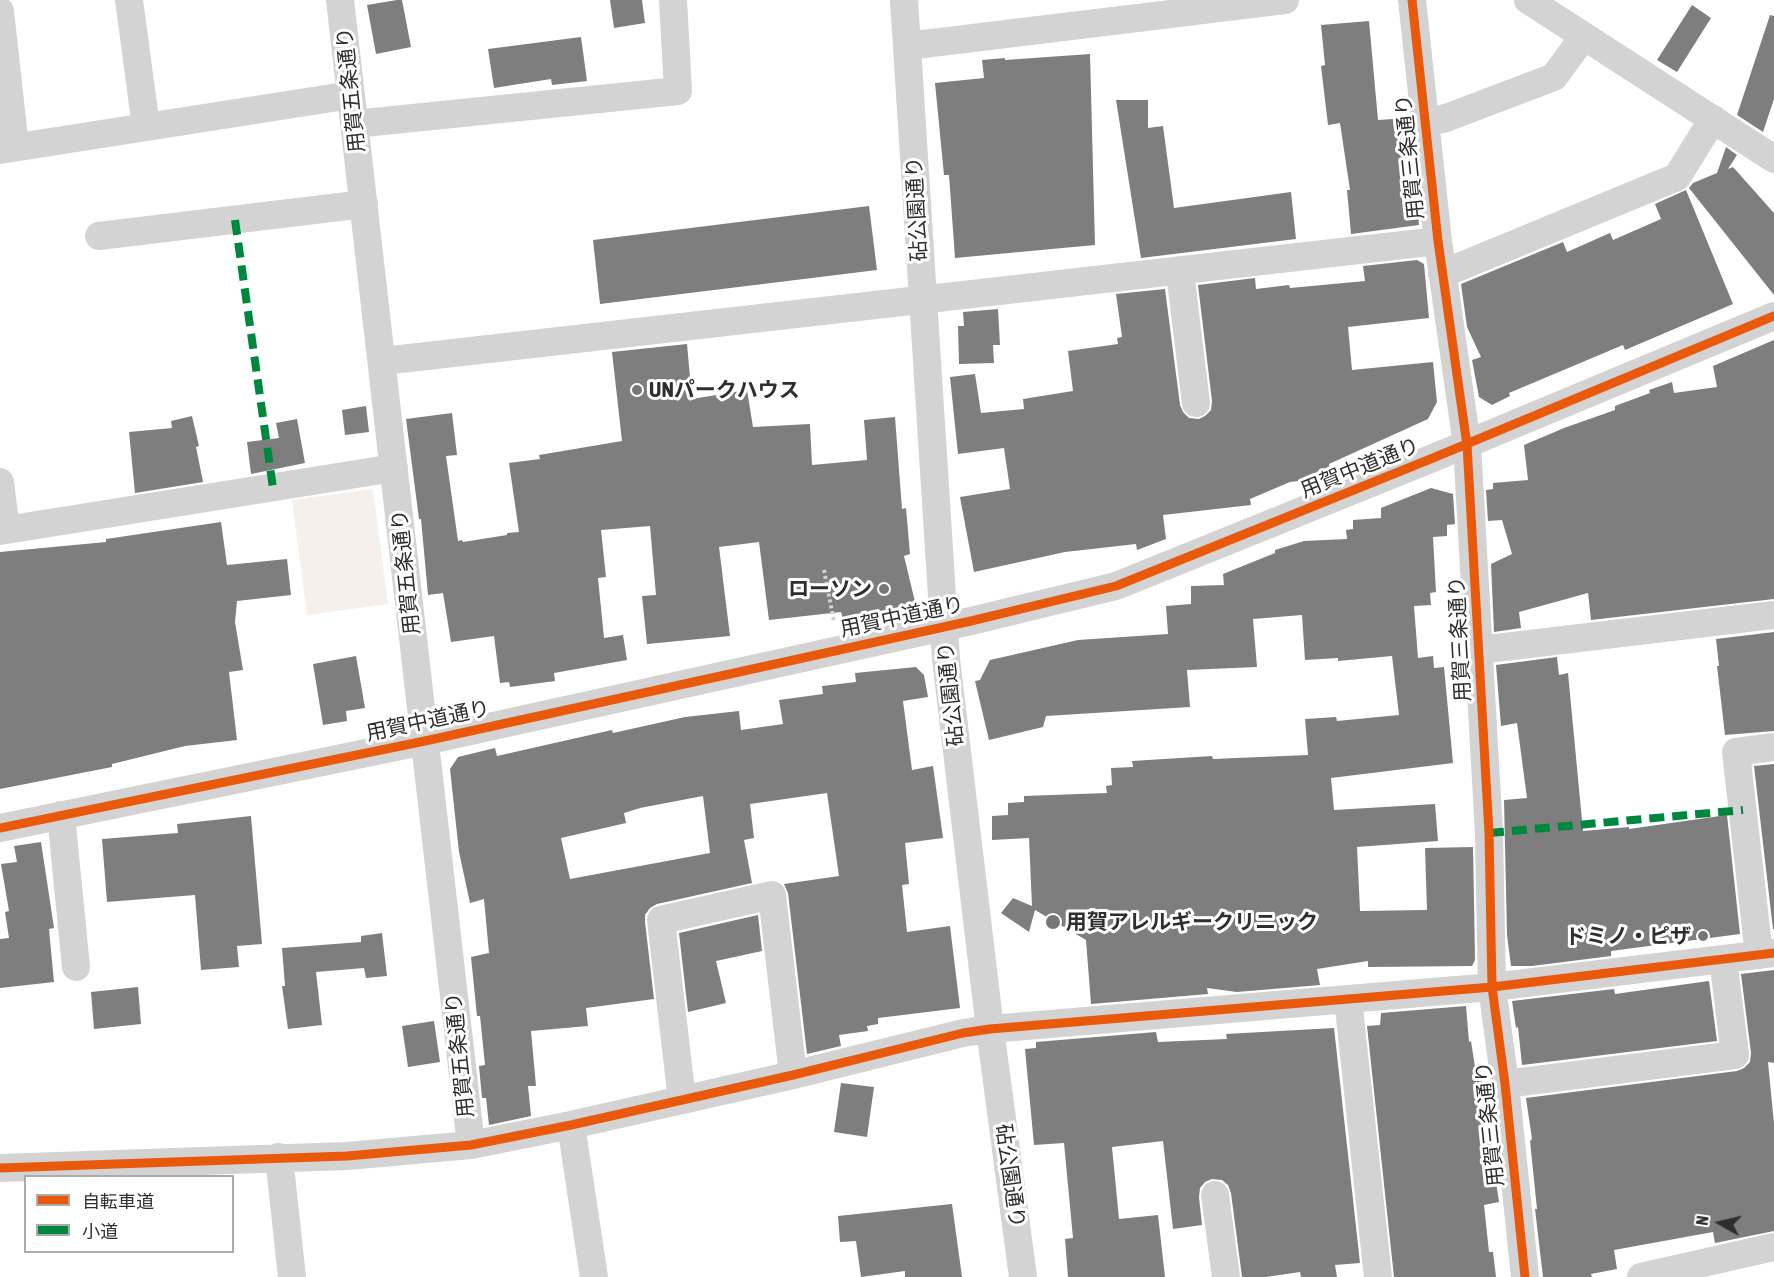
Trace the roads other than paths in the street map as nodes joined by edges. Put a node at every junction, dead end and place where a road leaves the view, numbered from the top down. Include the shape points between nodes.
1 (129, 0) edge
2 (340, 0) edge
3 (673, 0) edge
4 (904, 0) edge
5 (1285, 0) edge
6 (1412, 0) edge
7 (1528, 0) edge
8 (0, 11) edge
9 (1584, 36) junction
10 (907, 46) junction
11 (351, 95) junction
12 (1713, 119) junction
13 (1424, 123) junction
14 (354, 124) junction
15 (146, 127) junction
16 (7, 149) edge
17 (1774, 159) edge
18 (364, 204) junction
19 (99, 236) dead end
20 (1438, 241) junction
21 (1180, 272) junction
22 (1442, 274) junction
23 (922, 300) junction
24 (1774, 316) edge
25 (383, 361) junction
26 (1196, 404) dead end
27 (1467, 445) junction
28 (394, 468) junction
29 (0, 482) edge
30 (3, 531) edge
31 (1774, 615) edge
32 (944, 626) junction
33 (1479, 650) junction
34 (424, 741) junction
35 (1774, 747) edge
36 (61, 815) junction
37 (0, 828) edge
38 (1767, 954) edge
39 (1723, 959) junction
40 (76, 967) dead end
41 (1492, 987) junction
42 (1348, 999) junction
43 (990, 1029) junction
44 (793, 1075) junction
45 (1505, 1084) junction
46 (682, 1100) junction
47 (571, 1125) junction
48 (471, 1145) junction
49 (279, 1157) junction
50 (0, 1168) edge
51 (1215, 1195) dead end
52 (1774, 1247) edge
53 (292, 1277) edge
54 (594, 1277) edge
55 (1023, 1277) edge
56 (1226, 1277) edge
57 (1378, 1277) edge
58 (1525, 1277) edge
59 (1641, 1277) edge

1 - 15 street
2 - 11 street, 用賀五条通り
3 - 14 street via 678,91
4 - 10 street, 砧公園通り
5 - 10 street
6 - 13 street, 用賀三条通り
7 - 9 street
8 - 16 street
9 - 12 street
9 - 13 street via 1554,77
10 - 23 street, 砧公園通り
11 - 14 street, 用賀五条通り
11 - 15 street
12 - 17 street
12 - 22 street via 1677,177
13 - 20 street, 用賀三条通り
14 - 18 street, 用賀五条通り
15 - 16 street
18 - 19 street
18 - 25 street, 用賀五条通り
20 - 21 street
20 - 22 street, 用賀三条通り
21 - 23 street
21 - 26 street
22 - 27 street, 用賀三条通り
23 - 25 street
23 - 32 street, 砧公園通り
24 - 27 street, 用賀中道通り
25 - 28 street, 用賀五条通り
27 - 32 street, 用賀中道通り via 1116,586
27 - 33 street, 用賀三条通り
28 - 30 street
28 - 34 street, 用賀五条通り
29 - 30 street
31 - 33 street
32 - 34 street, 用賀中道通り
32 - 43 street, 砧公園通り
33 - 41 street, 用賀三条通り
34 - 36 street, 用賀中道通り
34 - 48 street, 用賀五条通り
35 - 38 street via 1736,752
36 - 37 street, 用賀中道通り
36 - 40 street
38 - 39 street
39 - 41 street
39 - 45 street via 1735,1055
41 - 42 street
41 - 45 street, 用賀三条通り
42 - 43 street
42 - 57 street
43 - 44 street
43 - 55 street, 砧公園通り
44 - 46 street
44 - 46 street via 772,895 661,920
45 - 58 street, 用賀三条通り
46 - 47 street
47 - 48 street
47 - 54 street
48 - 49 street via 347,1156
49 - 50 street
49 - 53 street
51 - 56 street
52 - 59 street

